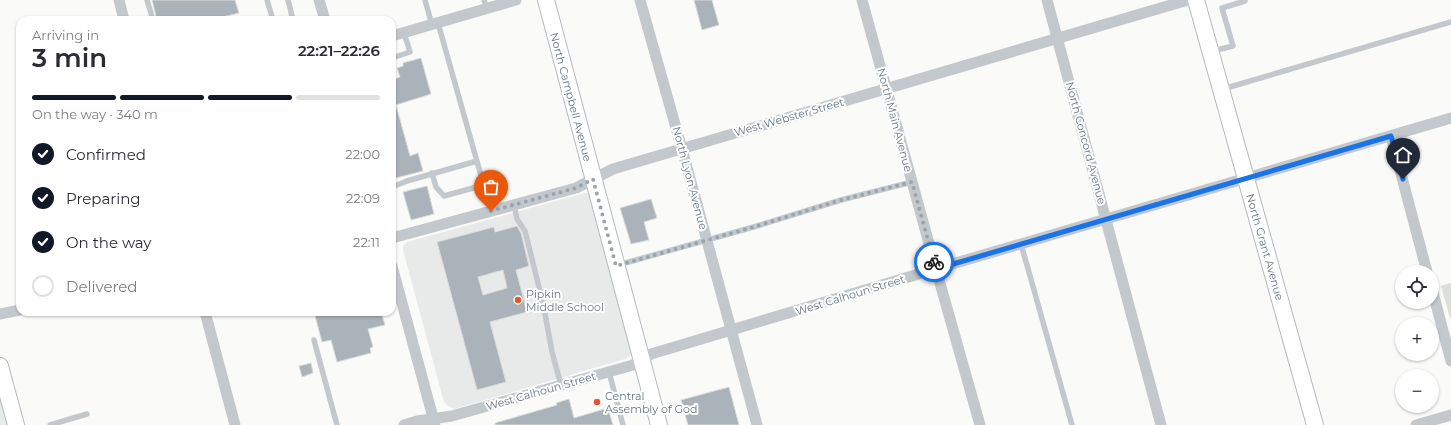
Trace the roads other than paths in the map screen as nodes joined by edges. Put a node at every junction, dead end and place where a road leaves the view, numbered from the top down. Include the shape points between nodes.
1 (119, 0) edge
2 (147, 0) edge
3 (267, 0) edge
4 (288, 0) edge
5 (319, 0) edge
6 (425, 0) edge
7 (516, 0) edge
8 (546, 0) edge
9 (640, 0) edge
10 (862, 0) edge
11 (1047, 0) edge
12 (1188, 0) edge
13 (1196, 0) edge
14 (1245, 0) edge
15 (486, 4) edge
16 (123, 16) edge
17 (152, 16) edge
18 (272, 16) edge
19 (292, 16) edge
20 (323, 16) edge
21 (1451, 22) edge
22 (435, 24) junction
23 (404, 33) junction
24 (396, 35) edge
25 (1057, 38) junction
26 (1210, 52) junction
27 (396, 57) edge
28 (886, 89) junction
29 (1221, 90) junction
30 (1451, 118) edge
31 (1391, 136) junction
32 (682, 149) junction
33 (477, 161) junction
34 (432, 173) junction
35 (1246, 178) junction
36 (593, 179) junction
37 (912, 182) junction
38 (484, 185) junction
39 (396, 186) edge
40 (514, 205) junction
41 (491, 211) junction
42 (1106, 219) junction
43 (396, 237) edge
44 (706, 240) junction
45 (1021, 244) junction
46 (1425, 265) edge
47 (616, 266) junction
48 (936, 269) junction
49 (396, 281) edge
50 (1437, 309) edge
51 (16, 311) edge
52 (0, 314) edge
53 (206, 316) edge
54 (731, 330) junction
55 (314, 340) dead end
56 (642, 360) junction
57 (1451, 361) edge
58 (0, 366) edge
59 (609, 372) junction
60 (561, 385) junction
61 (87, 414) dead end
62 (1451, 415) edge
63 (435, 422) edge
64 (16, 425) edge
65 (50, 425) edge
66 (235, 425) edge
67 (337, 425) edge
68 (404, 425) edge
69 (623, 425) edge
70 (659, 425) edge
71 (757, 425) edge
72 (980, 425) edge
73 (1072, 425) edge
74 (1162, 425) edge
75 (1315, 425) edge
76 (1416, 425) edge

1 - 16 street
2 - 17 lane
3 - 18 lane
4 - 19 lane
5 - 20 street
6 - 22 lane
7 - 15 street
8 - 36 main road, North Campbell Avenue
9 - 32 street, North Lyon Avenue
10 - 28 street, North Main Avenue
11 - 25 street, North Concord Avenue
12 - 25 street, West Webster Street
13 - 26 main road, North Grant Avenue
14 - 26 lane via 1222,8 1233,46
15 - 22 street
21 - 29 lane
22 - 23 street
22 - 33 lane
23 - 24 street
23 - 27 lane via 410,52
25 - 28 street, West Webster Street
25 - 42 street, North Concord Avenue
26 - 29 main road, North Grant Avenue
28 - 32 street, West Webster Street
28 - 37 street, North Main Avenue
29 - 35 main road, North Grant Avenue
30 - 31 street, West Calhoun Street
31 - 35 street, West Calhoun Street
31 - 46 street
32 - 36 street, West Webster Street via 613,169
32 - 44 street, North Lyon Avenue
33 - 34 lane
33 - 38 lane
34 - 38 lane via 436,187 444,196
34 - 39 lane
35 - 42 street, West Calhoun Street
35 - 75 main road, North Grant Avenue
36 - 40 street, West Webster Street via 576,188
36 - 47 main road, North Campbell Avenue
37 - 44 lane
37 - 48 street, North Main Avenue
38 - 41 lane
40 - 41 street, West Webster Street
40 - 60 lane via 517,219 525,231
41 - 43 street, West Webster Street
42 - 45 street, West Calhoun Street
42 - 74 street, North Concord Avenue
44 - 47 lane
44 - 54 street, North Lyon Avenue
45 - 48 street, West Calhoun Street
45 - 73 lane
47 - 56 main road, North Campbell Avenue
48 - 54 street, West Calhoun Street
48 - 72 street, North Main Avenue
49 - 63 street
50 - 57 street
51 - 52 street
53 - 66 street
54 - 56 street, West Calhoun Street via 651,354
54 - 71 street, North Lyon Avenue
55 - 67 lane
56 - 59 street, West Calhoun Street
56 - 70 main road, North Campbell Avenue
58 - 64 main road
59 - 60 street, West Calhoun Street
59 - 69 lane
60 - 63 street, West Calhoun Street
61 - 65 lane
62 - 76 street
63 - 68 street, West Calhoun Street

